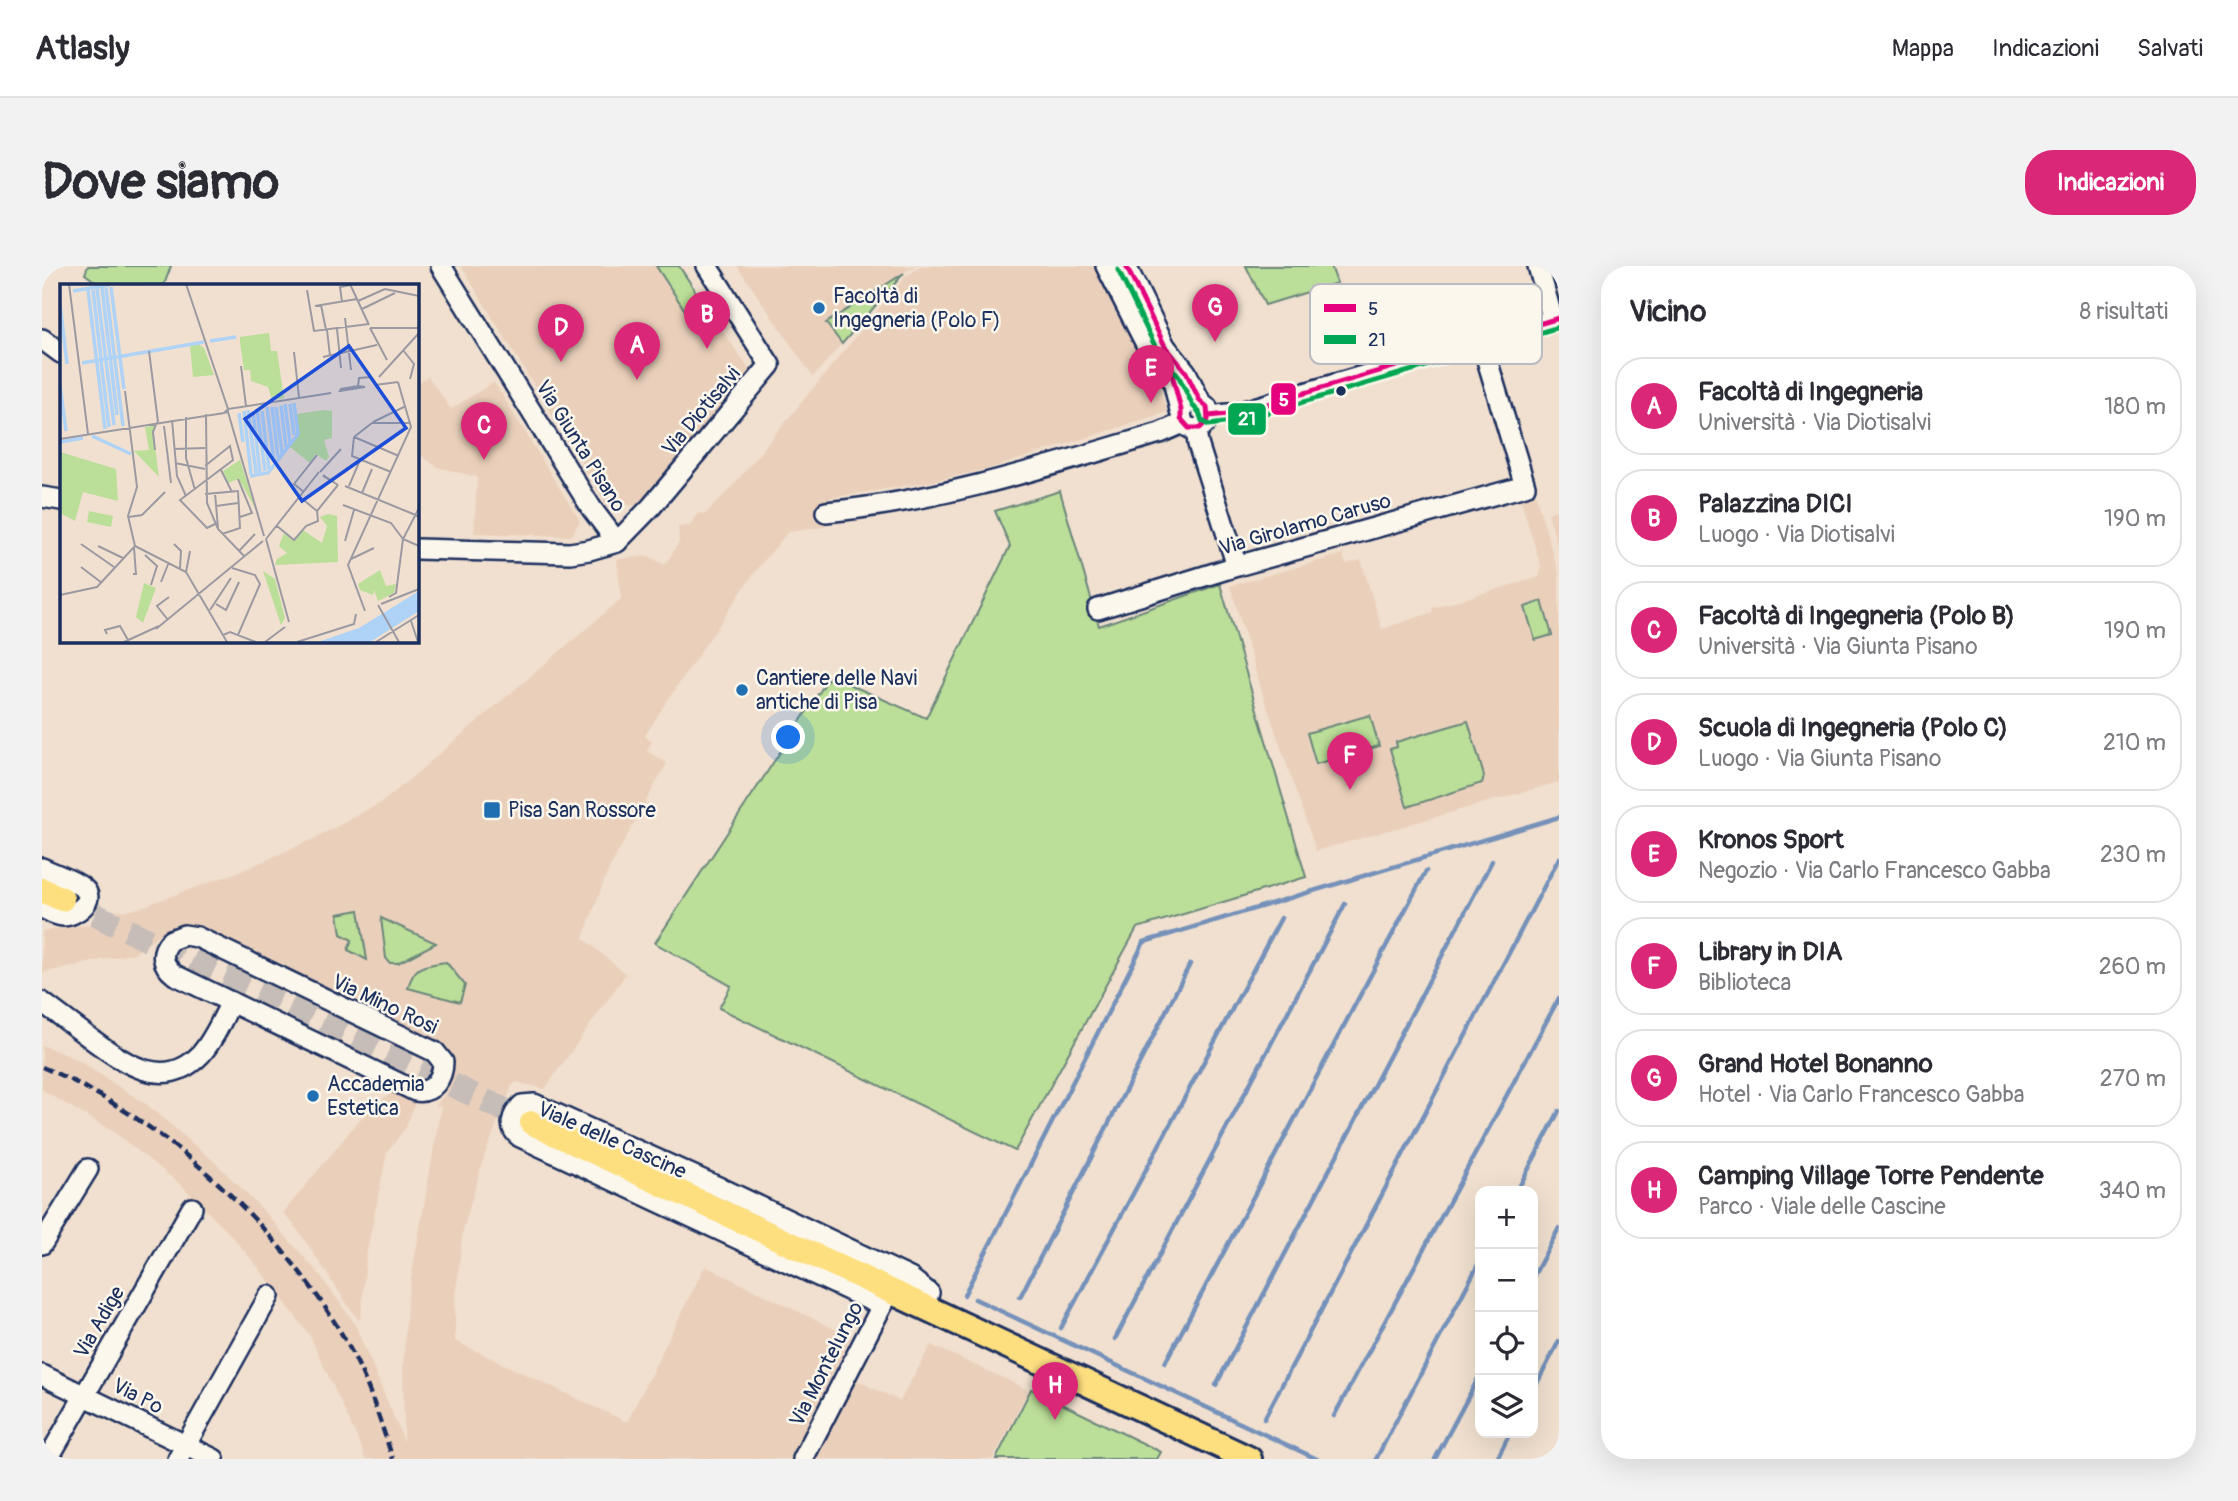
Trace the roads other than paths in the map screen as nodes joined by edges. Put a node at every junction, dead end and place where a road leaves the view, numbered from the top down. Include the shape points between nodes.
1 (441, 266) edge
2 (1106, 266) edge
3 (1126, 266) edge
4 (1140, 266) edge
5 (1538, 266) edge
6 (711, 267) edge
7 (1556, 319) edge
8 (42, 339) edge
9 (60, 352) edge
10 (1401, 364) edge
11 (1488, 364) edge
12 (1179, 375) junction
13 (1194, 416) junction
14 (42, 496) edge
15 (60, 500) edge
16 (826, 512) dead end
17 (617, 542) junction
18 (418, 550) edge
19 (1237, 566) junction
20 (1098, 609) dead end
21 (42, 868) edge
22 (49, 899) edge
23 (42, 1002) edge
24 (231, 1002) junction
25 (532, 1123) tunnel mouth
26 (88, 1169) dead end
27 (191, 1208) dead end
28 (42, 1244) edge
29 (269, 1296) dead end
30 (886, 1298) junction
31 (924, 1306) junction
32 (42, 1375) edge
33 (83, 1394) junction
34 (181, 1452) edge
35 (48, 1459) edge
36 (214, 1459) edge
37 (803, 1459) edge
38 (1249, 1459) edge

1 - 17 street, Via Giunta Pisano
2 - 12 street via 1154,360
3 - 12 street
4 - 12 street via 1180,348
5 - 7 street
6 - 17 street, Via Diotisalvi via 770,365
8 - 9 street
10 - 13 street via 1237,413
11 - 19 street, Via Girolamo Caruso via 1525,486
12 - 13 street
13 - 16 street via 1170,430 956,492
13 - 19 street via 1198,444
14 - 15 street
17 - 18 street via 570,553
19 - 20 street, Via Girolamo Caruso
21 - 22 street via 85,889 87,899 72,915 57,915
23 - 24 street via 125,1063 160,1072 180,1068 200,1055
24 - 24 street, Via Mino Rosi via 415,1091 432,1087 441,1076 443,1062 435,1052 197,937 184,935 167,944 163,960 169,971
25 - 30 main road, Viale delle Cascine
26 - 28 street
27 - 33 street, Via Adige
29 - 34 street
30 - 31 main road, Viale delle Cascine
30 - 31 street, Viale delle Cascine via 520,1137 513,1130 514,1114 522,1105 534,1104 748,1201 910,1278 929,1293
30 - 37 street, Via Montelungo
31 - 38 main road, Viale delle Cascine
32 - 33 street, Via Po
33 - 34 street, Via Po
33 - 35 street, Via Adige
34 - 36 street, Via Po

